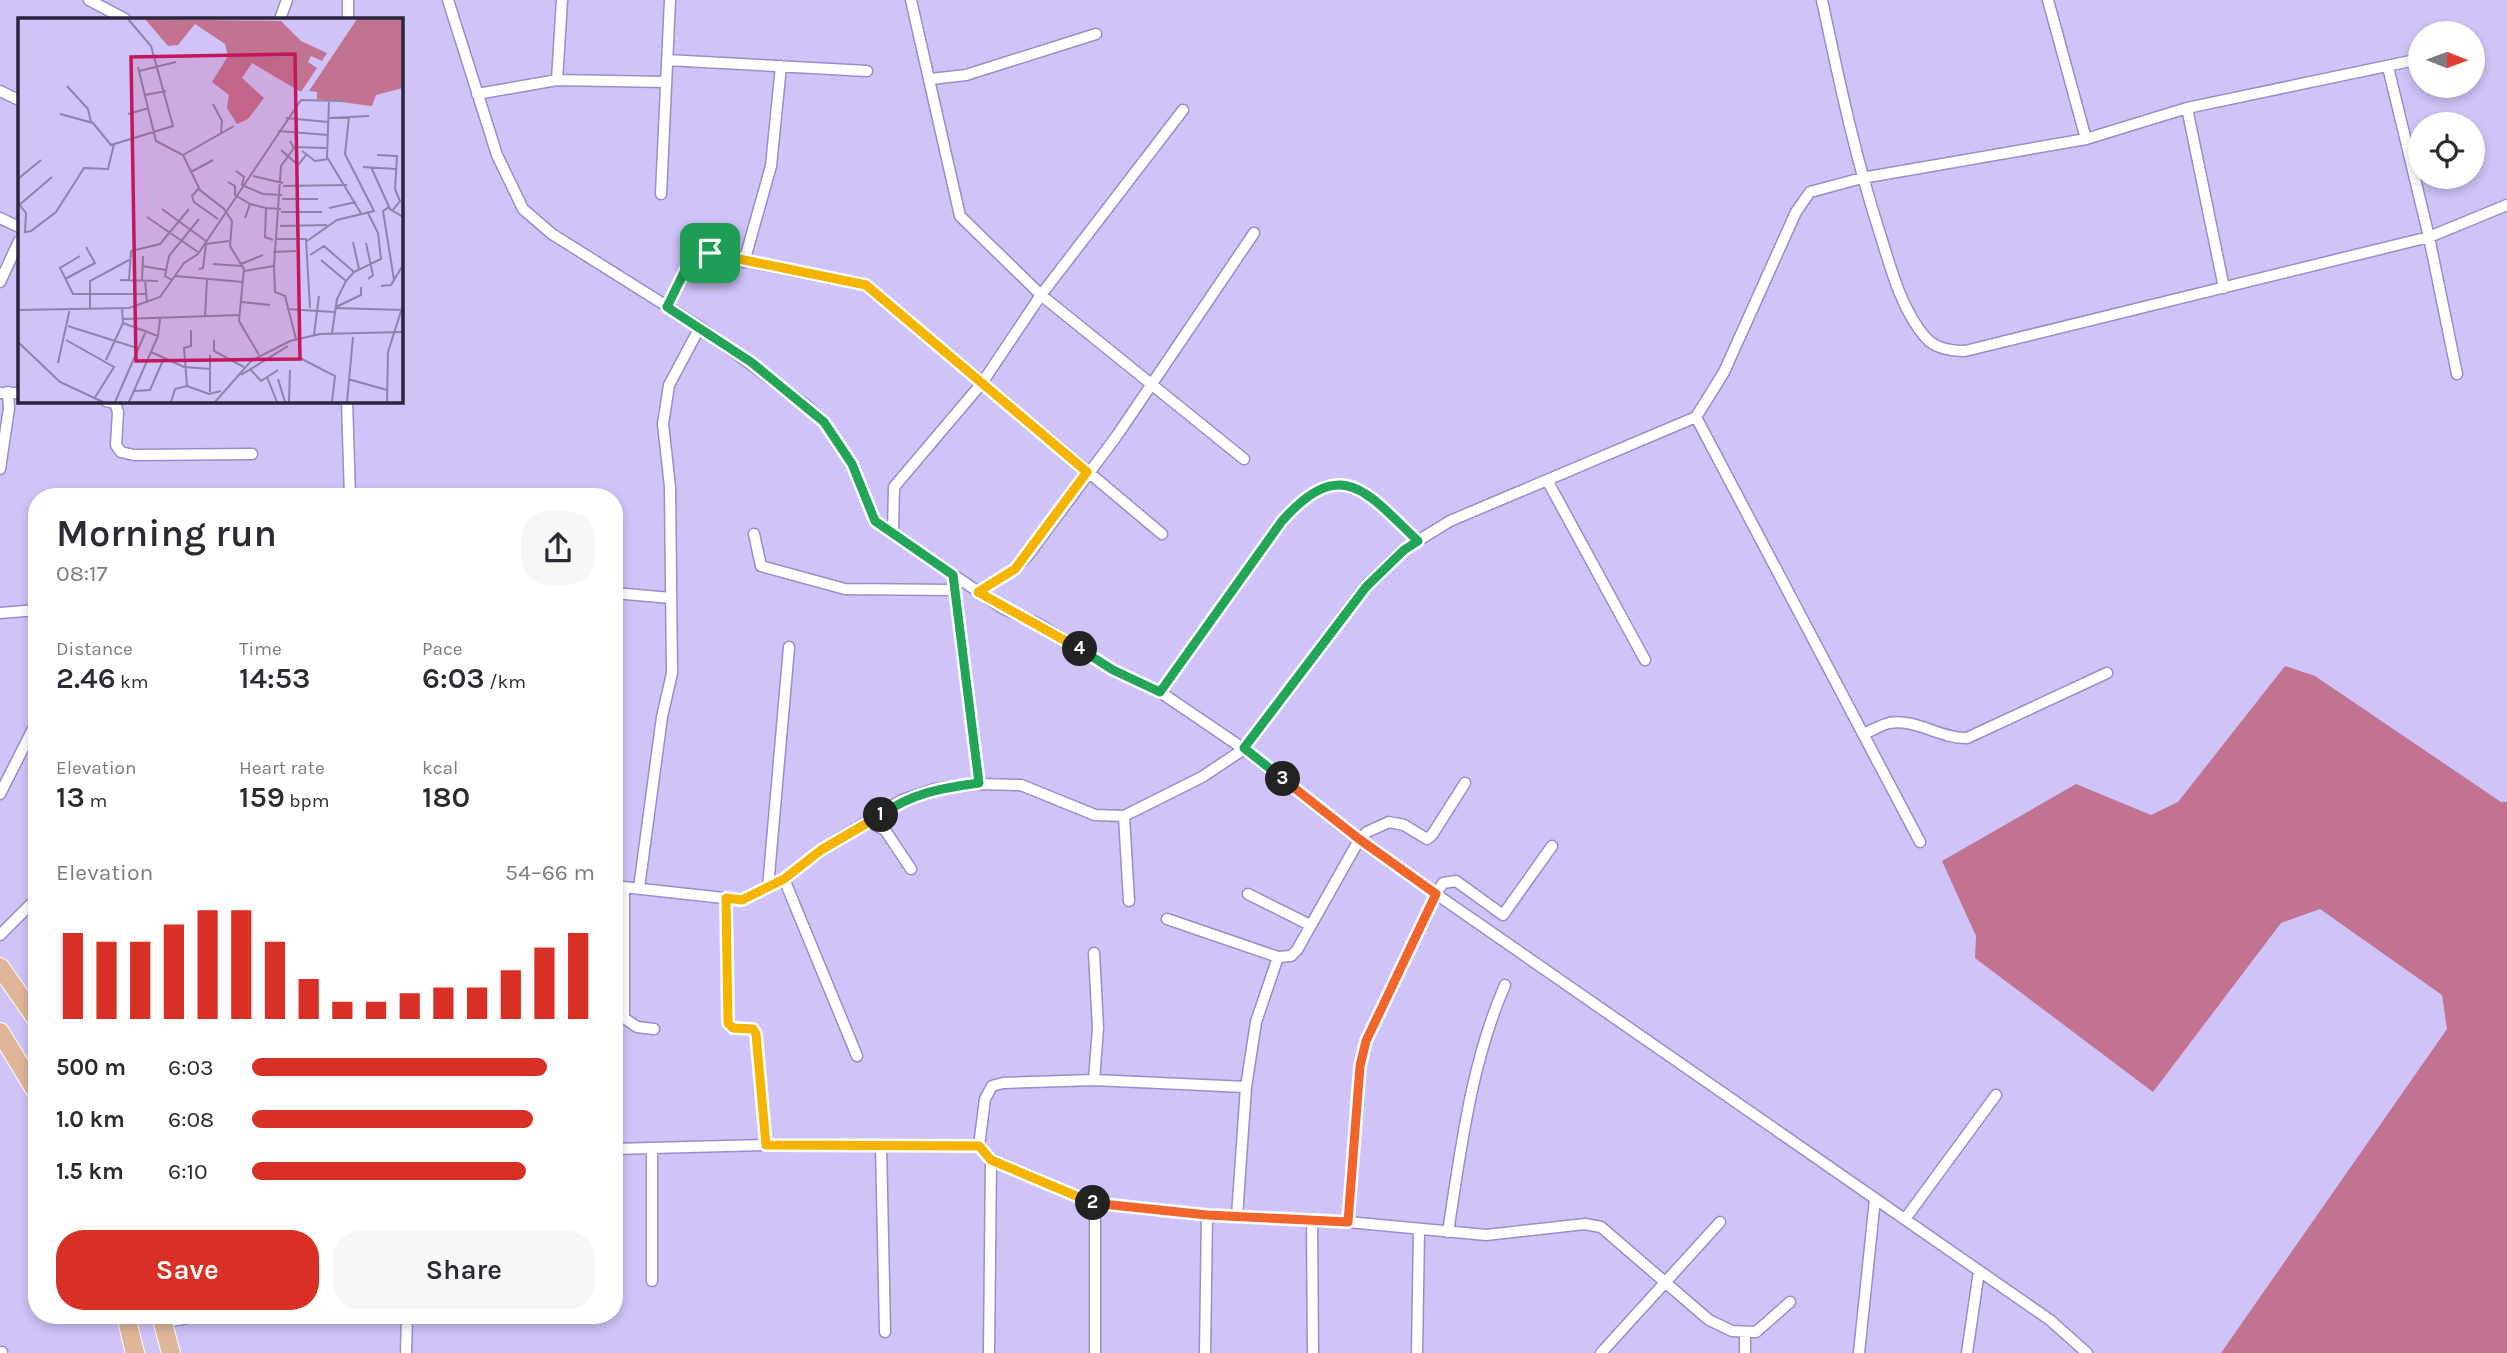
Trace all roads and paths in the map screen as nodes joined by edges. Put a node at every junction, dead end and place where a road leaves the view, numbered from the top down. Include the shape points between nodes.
1 (89, 0) edge
2 (287, 0) edge
3 (348, 0) edge
4 (448, 0) edge
5 (562, 0) edge
6 (670, 0) edge
7 (911, 0) edge
8 (1822, 0) edge
9 (2048, 0) edge
10 (112, 6) edge
11 (280, 18) edge
12 (348, 18) edge
13 (1096, 34) dead end
14 (667, 60) junction
15 (2408, 62) edge
16 (781, 66) junction
17 (2388, 67) junction
18 (867, 71) dead end
19 (931, 79) junction
20 (557, 80) junction
21 (666, 82) junction
22 (0, 91) edge
23 (477, 94) junction
24 (18, 100) edge
25 (2187, 108) junction
26 (1183, 110) dead end
27 (2086, 139) junction
28 (1862, 178) junction
29 (661, 194) dead end
30 (2507, 205) edge
31 (0, 218) edge
32 (18, 227) edge
33 (1254, 233) dead end
34 (2430, 236) junction
35 (18, 243) edge
36 (744, 262) junction
37 (0, 282) edge
38 (2224, 288) junction
39 (1041, 295) junction
40 (667, 307) junction
41 (699, 327) junction
42 (2457, 374) dead end
43 (982, 383) junction
44 (1152, 385) junction
45 (9, 393) edge
46 (110, 402) edge
47 (347, 402) edge
48 (1696, 417) junction
49 (252, 454) dead end
50 (1244, 459) dead end
51 (0, 468) edge
52 (1087, 472) junction
53 (1547, 480) junction
54 (350, 488) edge
55 (893, 533) junction
56 (754, 534) dead end
57 (1162, 534) dead end
58 (1418, 541) junction
59 (953, 575) junction
60 (955, 590) junction
61 (978, 592) junction
62 (623, 594) edge
63 (671, 598) junction
64 (28, 611) edge
65 (0, 613) edge
66 (789, 647) dead end
67 (1645, 660) dead end
68 (2107, 673) dead end
69 (1160, 692) junction
70 (1863, 734) junction
71 (28, 739) edge
72 (1244, 748) junction
73 (979, 783) junction
74 (1465, 783) dead end
75 (0, 794) edge
76 (1124, 816) junction
77 (870, 822) junction
78 (1359, 839) junction
79 (1920, 842) dead end
80 (1552, 846) dead end
81 (911, 869) dead end
82 (784, 879) junction
83 (623, 887) edge
84 (768, 887) junction
85 (639, 888) junction
86 (1248, 894) dead end
87 (1436, 894) junction
88 (726, 898) junction
89 (1129, 901) dead end
90 (28, 907) edge
91 (1167, 919) dead end
92 (1310, 925) junction
93 (0, 934) edge
94 (1094, 953) dead end
95 (1278, 957) junction
96 (0, 967) edge
97 (1505, 985) dead end
98 (623, 992) edge
99 (28, 1004) edge
100 (654, 1029) dead end
101 (0, 1032) edge
102 (857, 1056) dead end
103 (28, 1078) edge
104 (1094, 1080) junction
105 (1247, 1087) junction
106 (1996, 1095) dead end
107 (766, 1145) junction
108 (881, 1146) junction
109 (979, 1146) junction
110 (652, 1148) junction
111 (623, 1149) edge
112 (991, 1160) junction
113 (1875, 1199) junction
114 (1095, 1204) junction
115 (1207, 1215) junction
116 (1237, 1216) junction
117 (1905, 1219) junction
118 (1312, 1221) junction
119 (1348, 1222) junction
120 (1720, 1222) dead end
121 (1419, 1230) junction
122 (1448, 1232) junction
123 (1979, 1271) junction
124 (652, 1280) dead end
125 (1664, 1280) junction
126 (1790, 1302) dead end
127 (127, 1324) edge
128 (163, 1324) edge
129 (407, 1324) edge
130 (885, 1332) dead end
131 (1745, 1332) junction
132 (135, 1353) edge
133 (170, 1353) edge
134 (406, 1353) edge
135 (989, 1353) edge
136 (1095, 1353) edge
137 (1205, 1353) edge
138 (1313, 1353) edge
139 (1417, 1353) edge
140 (1601, 1353) edge
141 (1745, 1353) edge
142 (1859, 1353) edge
143 (1968, 1353) edge
144 (2087, 1353) edge

1 - 10 street
2 - 11 street
3 - 12 street
4 - 23 street
5 - 20 street
6 - 14 street
7 - 19 street
8 - 28 street
9 - 27 street
13 - 19 street via 966,75
14 - 16 street
14 - 21 street
15 - 17 street
16 - 18 street
16 - 36 street via 771,166
17 - 25 street
17 - 34 street
19 - 39 street via 960,216
20 - 21 street
20 - 23 street
21 - 29 street
22 - 24 street
23 - 40 street via 523,209 552,234
25 - 27 street
25 - 38 street
26 - 39 street
27 - 28 street
28 - 38 street via 1913,321 1928,340 1949,351 1979,348
28 - 48 street via 1810,192 1796,212 1724,372
30 - 34 street
31 - 32 street
33 - 44 street
34 - 38 street
34 - 42 street
35 - 37 street
36 - 40 street via 698,252
36 - 43 street via 866,285
39 - 43 street
39 - 44 street
40 - 41 street
41 - 55 street via 751,362 824,422 852,464 875,521
41 - 63 street via 669,385 663,424 670,487
43 - 52 street
43 - 55 street via 894,487
44 - 50 street
44 - 52 street
45 - 51 street
46 - 49 street via 118,412 116,445 121,452
47 - 54 street
48 - 53 street
48 - 70 street
52 - 57 street
52 - 61 street via 1015,569
53 - 58 street via 1450,521
53 - 67 street
55 - 59 street
56 - 60 street via 761,566 845,589
58 - 69 street via 1368,494 1350,484 1327,486 1303,497
58 - 72 street via 1366,587
59 - 60 street
59 - 61 street
60 - 73 street
61 - 69 street
62 - 63 street
63 - 85 street via 672,673
64 - 65 street
66 - 84 street
68 - 70 street via 1967,738 1953,739 1902,723 1889,723
69 - 72 street
70 - 79 street
71 - 75 street
72 - 76 street via 1202,777
72 - 78 street
73 - 76 street via 1021,785 1096,815
73 - 77 street via 935,789 902,800
74 - 78 street via 1427,839 1389,822
76 - 89 street
77 - 81 street via 885,830
77 - 82 street via 821,850
78 - 87 street
78 - 92 street
80 - 87 street via 1503,915 1456,881 1443,883
82 - 84 street
82 - 102 street
83 - 85 street
84 - 88 street via 742,900
85 - 88 street
86 - 92 street
87 - 113 street
87 - 119 street via 1366,1041
88 - 107 street via 728,1023 733,1028 753,1029 756,1034
90 - 93 street
91 - 95 street
92 - 95 street via 1291,956
94 - 104 street via 1098,1028
95 - 105 street via 1256,1022
96 - 99 main road
97 - 122 street via 1489,1022 1468,1106
98 - 100 street via 624,1018 637,1027
101 - 103 main road
104 - 105 street
104 - 109 street via 992,1086 985,1099
105 - 116 street
106 - 117 street
107 - 108 street
107 - 110 street
108 - 109 street
108 - 130 street
109 - 112 street
110 - 111 street
110 - 124 street
112 - 114 street
112 - 135 street
113 - 117 street
113 - 142 street
114 - 115 street
114 - 136 street
115 - 116 street
115 - 137 street
116 - 118 street
117 - 123 street
118 - 119 street
118 - 138 street
119 - 121 street
120 - 125 street
121 - 122 street
121 - 139 street
122 - 125 street via 1486,1235 1585,1224 1601,1227
123 - 143 street
123 - 144 street via 2050,1320
125 - 131 street via 1709,1320
125 - 140 street
126 - 131 street via 1763,1328
127 - 132 main road
128 - 133 main road
129 - 134 street
131 - 141 street

